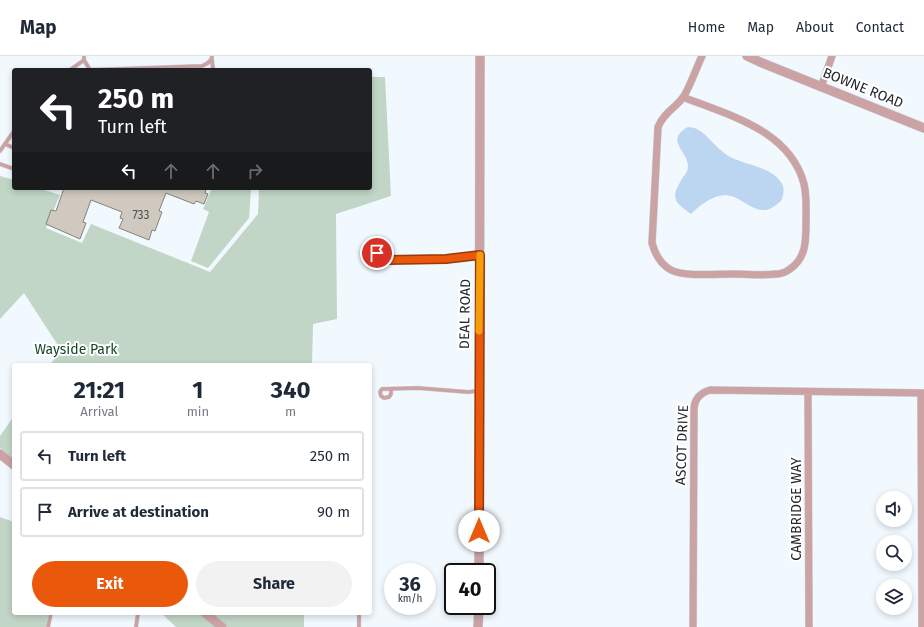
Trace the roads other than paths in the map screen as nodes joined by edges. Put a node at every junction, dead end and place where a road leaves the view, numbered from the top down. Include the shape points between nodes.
1 (480, 56) edge
2 (702, 56) edge
3 (747, 56) edge
4 (832, 56) edge
5 (212, 57) edge
6 (84, 58) edge
7 (72, 68) edge
8 (89, 68) edge
9 (146, 68) edge
10 (212, 68) edge
11 (821, 87) junction
12 (683, 97) junction
13 (924, 128) edge
14 (12, 134) edge
15 (5, 144) junction
16 (12, 147) edge
17 (0, 151) edge
18 (0, 164) edge
19 (12, 169) edge
20 (377, 253) dead end
21 (480, 255) junction
22 (391, 389) dead end
23 (479, 391) junction
24 (808, 392) junction
25 (922, 393) edge
26 (0, 454) edge
27 (12, 463) edge
28 (479, 563) edge
29 (51, 615) edge
30 (138, 615) edge
31 (207, 615) edge
32 (359, 615) edge
33 (478, 615) edge
34 (48, 627) edge
35 (136, 627) edge
36 (222, 627) edge
37 (359, 627) edge
38 (478, 627) edge
39 (693, 627) edge
40 (809, 627) edge
41 (922, 627) edge

1 - 21 street, DEAL ROAD
2 - 12 street
3 - 11 street, BOWNE ROAD
4 - 11 street
5 - 9 lane via 202,66
5 - 10 lane
6 - 7 lane
6 - 8 lane
11 - 13 street, BOWNE ROAD
12 - 12 street via 660,119 658,127 652,243 660,261 670,270 684,274 770,275 786,272 801,258 806,244 804,183 797,168 780,144 756,127
14 - 15 lane
15 - 16 lane
15 - 17 lane
18 - 19 lane
20 - 21 lane via 388,260 446,259
21 - 23 street, DEAL ROAD
22 - 23 lane
23 - 28 street, DEAL ROAD
24 - 25 street, ASCOT DRIVE
24 - 39 street, ASCOT DRIVE via 710,390 697,399 694,410
24 - 40 street, CAMBRIDGE WAY
25 - 41 street
26 - 27 street
29 - 34 lane
30 - 35 lane
31 - 36 street
32 - 37 lane
33 - 38 street

